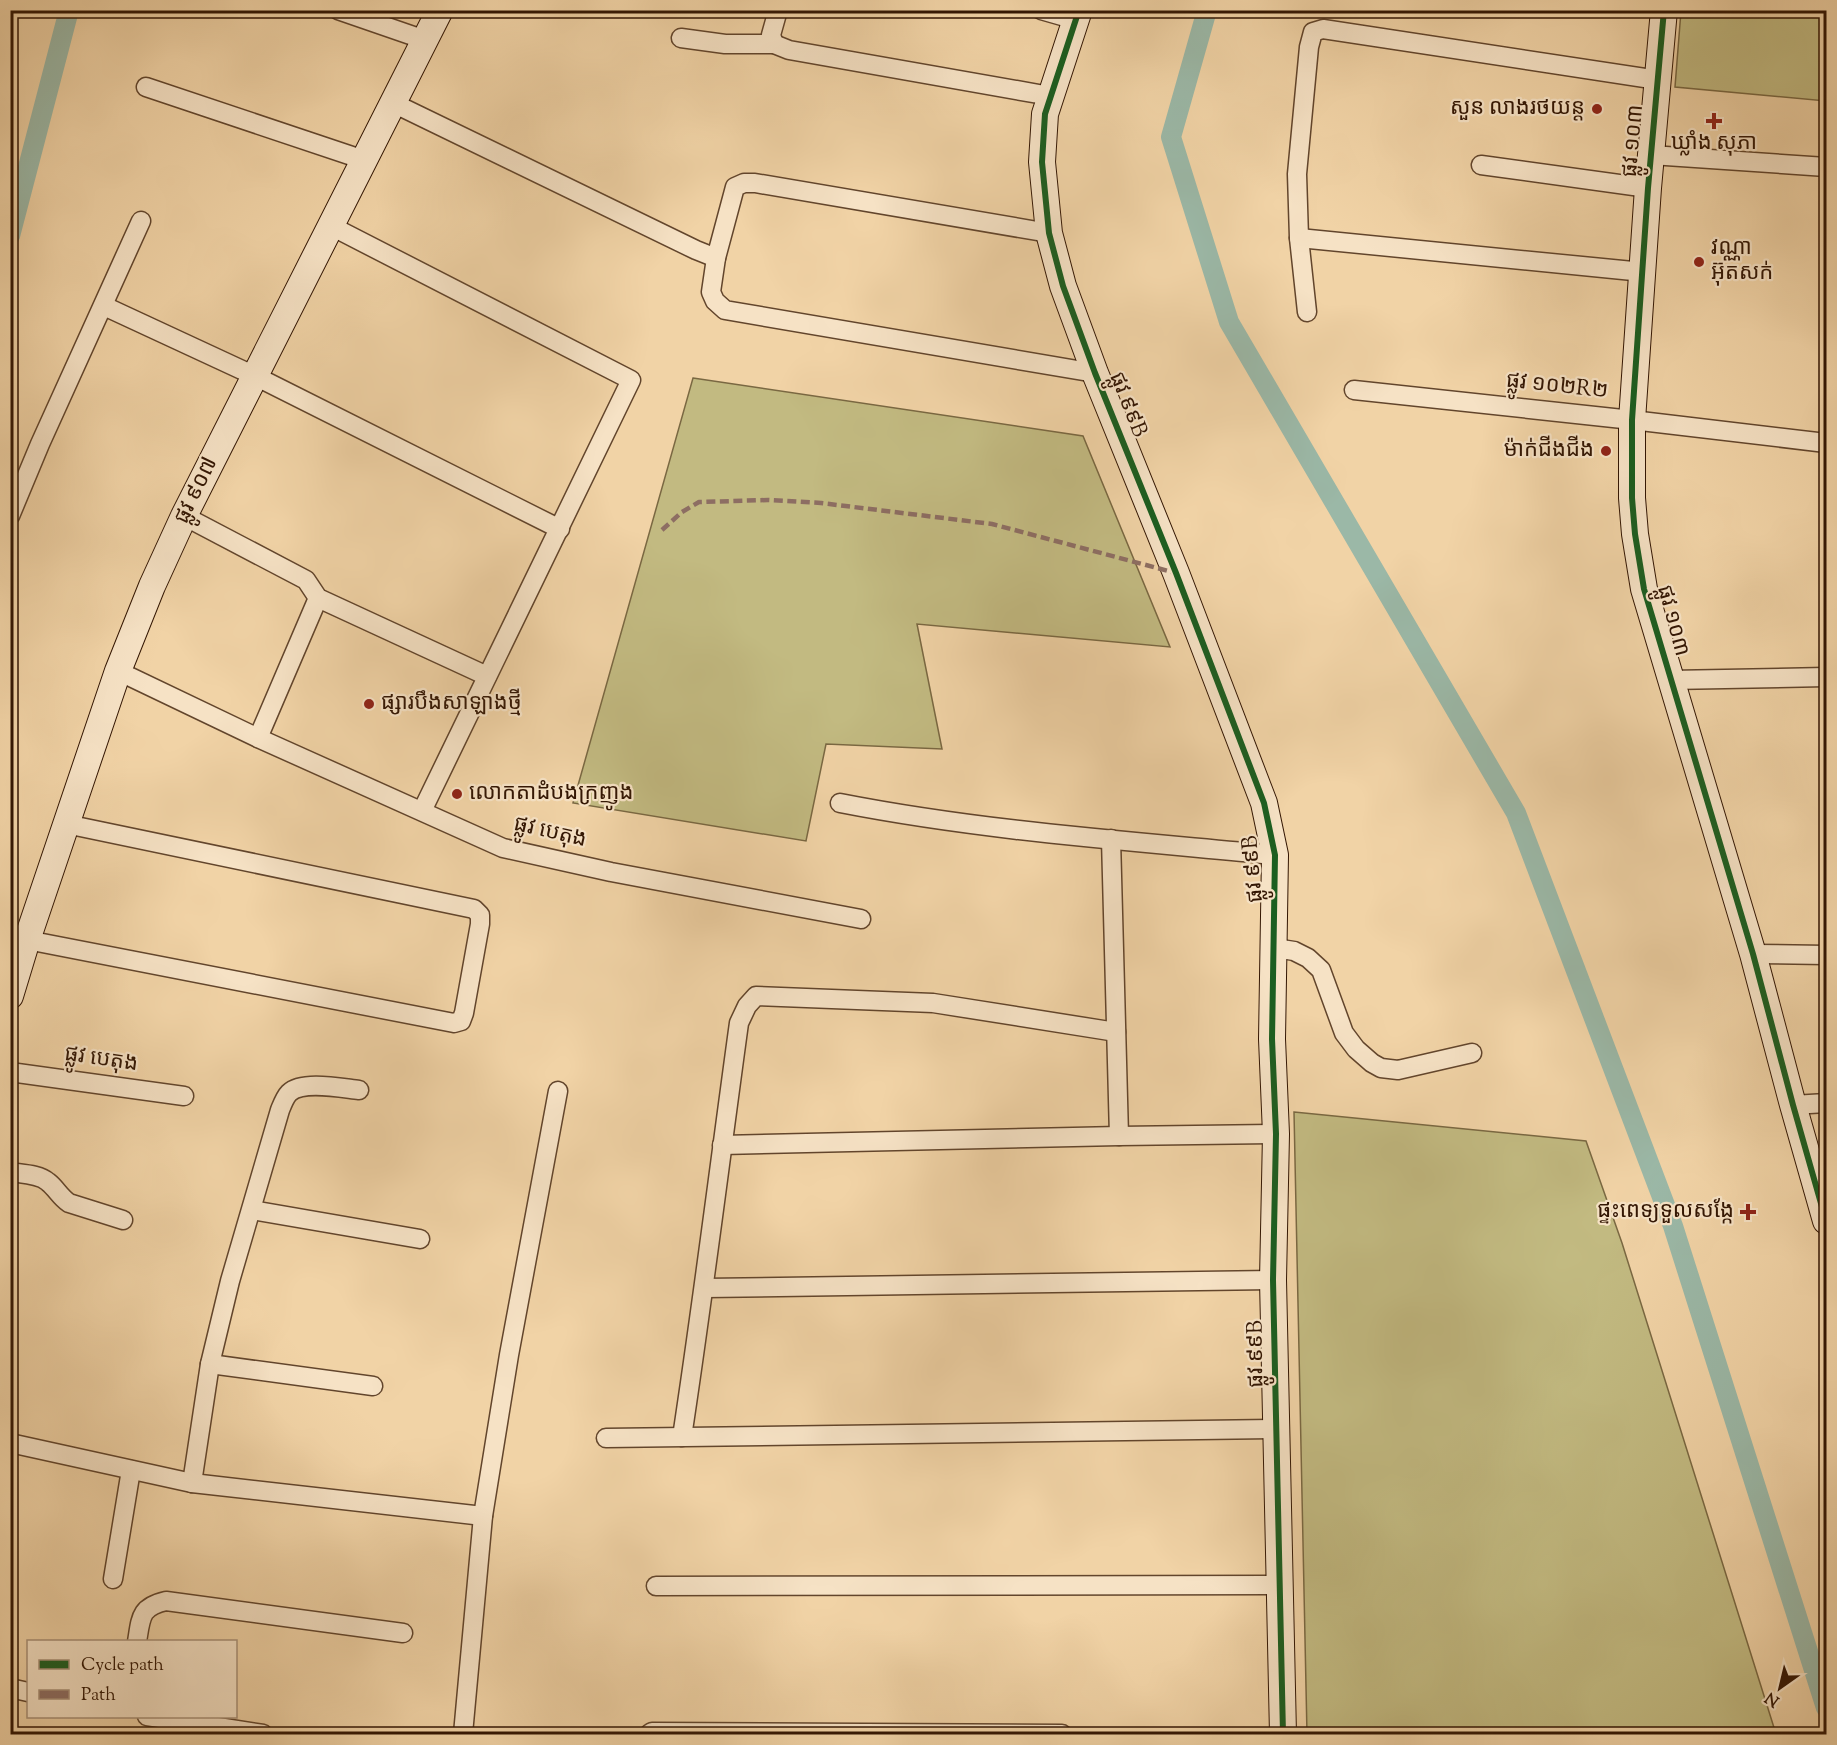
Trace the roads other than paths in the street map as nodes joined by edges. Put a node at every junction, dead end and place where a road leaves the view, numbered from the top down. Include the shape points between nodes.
1 (338, 10) edge
2 (440, 10) edge
3 (778, 10) edge
4 (1041, 10) edge
5 (1664, 10) edge
6 (1078, 15) edge
7 (681, 38) dead end
8 (425, 40) junction
9 (774, 44) junction
10 (1658, 80) junction
11 (146, 87) dead end
12 (1050, 96) junction
13 (393, 103) junction
14 (1651, 155) junction
15 (363, 160) junction
16 (1481, 165) dead end
17 (1827, 167) edge
18 (1648, 189) junction
19 (141, 220) dead end
20 (331, 226) junction
21 (1049, 233) junction
22 (1299, 238) junction
23 (716, 258) junction
24 (1643, 272) junction
25 (104, 306) junction
26 (1307, 312) dead end
27 (1095, 373) junction
28 (255, 376) junction
29 (1354, 390) dead end
30 (1632, 420) junction
31 (1827, 443) edge
32 (10, 516) edge
33 (184, 516) junction
34 (560, 529) junction
35 (318, 598) junction
36 (118, 671) junction
37 (487, 676) junction
38 (1827, 677) edge
39 (1670, 680) junction
40 (258, 738) junction
41 (840, 803) dead end
42 (422, 811) junction
43 (66, 824) junction
44 (1111, 839) junction
45 (1275, 855) junction
46 (861, 919) dead end
47 (27, 940) junction
48 (1275, 948) junction
49 (1753, 954) junction
50 (1827, 955) edge
51 (10, 996) edge
52 (1116, 1032) junction
53 (1472, 1053) dead end
54 (10, 1072) edge
55 (359, 1090) dead end
56 (558, 1091) dead end
57 (184, 1096) dead end
58 (1827, 1103) edge
59 (1792, 1105) junction
60 (1276, 1134) junction
61 (1119, 1136) junction
62 (722, 1145) junction
63 (10, 1173) edge
64 (252, 1210) junction
65 (123, 1220) dead end
66 (1827, 1221) edge
67 (420, 1239) dead end
68 (1274, 1280) junction
69 (705, 1288) junction
70 (210, 1364) junction
71 (373, 1386) dead end
72 (1277, 1428) junction
73 (682, 1437) junction
74 (606, 1438) dead end
75 (10, 1443) edge
76 (131, 1470) junction
77 (192, 1483) junction
78 (483, 1516) junction
79 (113, 1579) dead end
80 (1280, 1584) junction
81 (656, 1586) dead end
82 (403, 1634) dead end
83 (137, 1640) edge
84 (10, 1688) edge
85 (27, 1692) edge
86 (160, 1718) edge
87 (263, 1734) edge
88 (463, 1734) edge
89 (649, 1734) edge
90 (1062, 1734) edge
91 (1283, 1734) edge

1 - 8 street
2 - 8 street, ផ្លូវ ៩០៧
3 - 9 street via 771,35
4 - 6 street
5 - 10 street, ផ្លូវ ១០៣
6 - 12 street, ផ្លូវ ៩៩B
7 - 9 street via 725,44
8 - 13 street, ផ្លូវ ៩០៧
9 - 12 street via 789,50
10 - 14 street, ផ្លូវ ១០៣
10 - 22 street via 1323,29 1314,32 1309,47 1298,174
11 - 15 street
12 - 21 street, ផ្លូវ ៩៩B via 1042,162
13 - 15 street, ផ្លូវ ៩០៧
13 - 23 street
14 - 17 street
14 - 18 street, ផ្លូវ ១០៣
15 - 20 street, ផ្លូវ ៩០៧
16 - 18 street
18 - 24 street, ផ្លូវ ១០៣
19 - 25 street
20 - 28 street, ផ្លូវ ៩០៧
20 - 34 street via 631,380
21 - 23 street via 744,183 735,188
21 - 27 street, ផ្លូវ ៩៩B via 1063,286
22 - 24 street
22 - 26 street
23 - 27 street via 711,292 725,310
24 - 30 street, ផ្លូវ ១០៣
25 - 28 street
25 - 32 street
27 - 45 street, ផ្លូវ ៩៩B via 1264,803
28 - 33 street, ផ្លូវ ៩០៧
28 - 34 street
29 - 30 street, ផ្លូវ ១០២R២
30 - 31 street, ផ្លូវ ១០២R២
30 - 39 street, ផ្លូវ ១០៣ via 1635,534 1644,589
33 - 35 street via 306,580
33 - 36 street, ផ្លូវ ៩០៧
34 - 37 street
35 - 37 street
35 - 40 street
36 - 40 street, ផ្លូវ បេតុង
36 - 43 street, ផ្លូវ ៩០៧
37 - 42 street
38 - 39 street
39 - 49 street, ផ្លូវ ១០៣
40 - 42 street, ផ្លូវ បេតុង
41 - 44 street via 895,814
42 - 46 street, ផ្លូវ បេតុង via 503,848
43 - 47 street, ផ្លូវ ៩០៧
43 - 47 street via 474,909 480,915 480,924 464,1013 461,1021 454,1023
44 - 45 street
44 - 52 street
45 - 48 street, ផ្លូវ ៩៩B
47 - 51 street, ផ្លូវ ៩០៧
48 - 53 street via 1294,951 1321,970 1344,1033 1372,1063 1398,1070
48 - 60 street, ផ្លូវ ៩៩B via 1272,1039
49 - 50 street
49 - 59 street, ផ្លូវ ១០៣
52 - 61 street
52 - 62 street via 933,1003 756,996 739,1023
54 - 57 street, ផ្លូវ បេតុង
55 - 64 street via 310,1086 287,1094
56 - 78 street
58 - 59 street
59 - 66 street, ផ្លូវ ១០៣
60 - 61 street
60 - 68 street, ផ្លូវ ៩៩B
61 - 62 street
62 - 69 street
63 - 65 street via 39,1177 69,1203
64 - 67 street
64 - 70 street
68 - 69 street
68 - 72 street, ផ្លូវ ៩៩B
69 - 73 street
70 - 71 street
70 - 77 street
72 - 73 street
72 - 80 street, ផ្លូវ ៩៩B
73 - 74 street
75 - 76 street
76 - 77 street
76 - 79 street
77 - 78 street
78 - 88 street
80 - 81 street
80 - 91 street, ផ្លូវ ៩៩B
82 - 83 street via 166,1600 152,1604 141,1617
84 - 85 street
86 - 87 street
89 - 90 street

